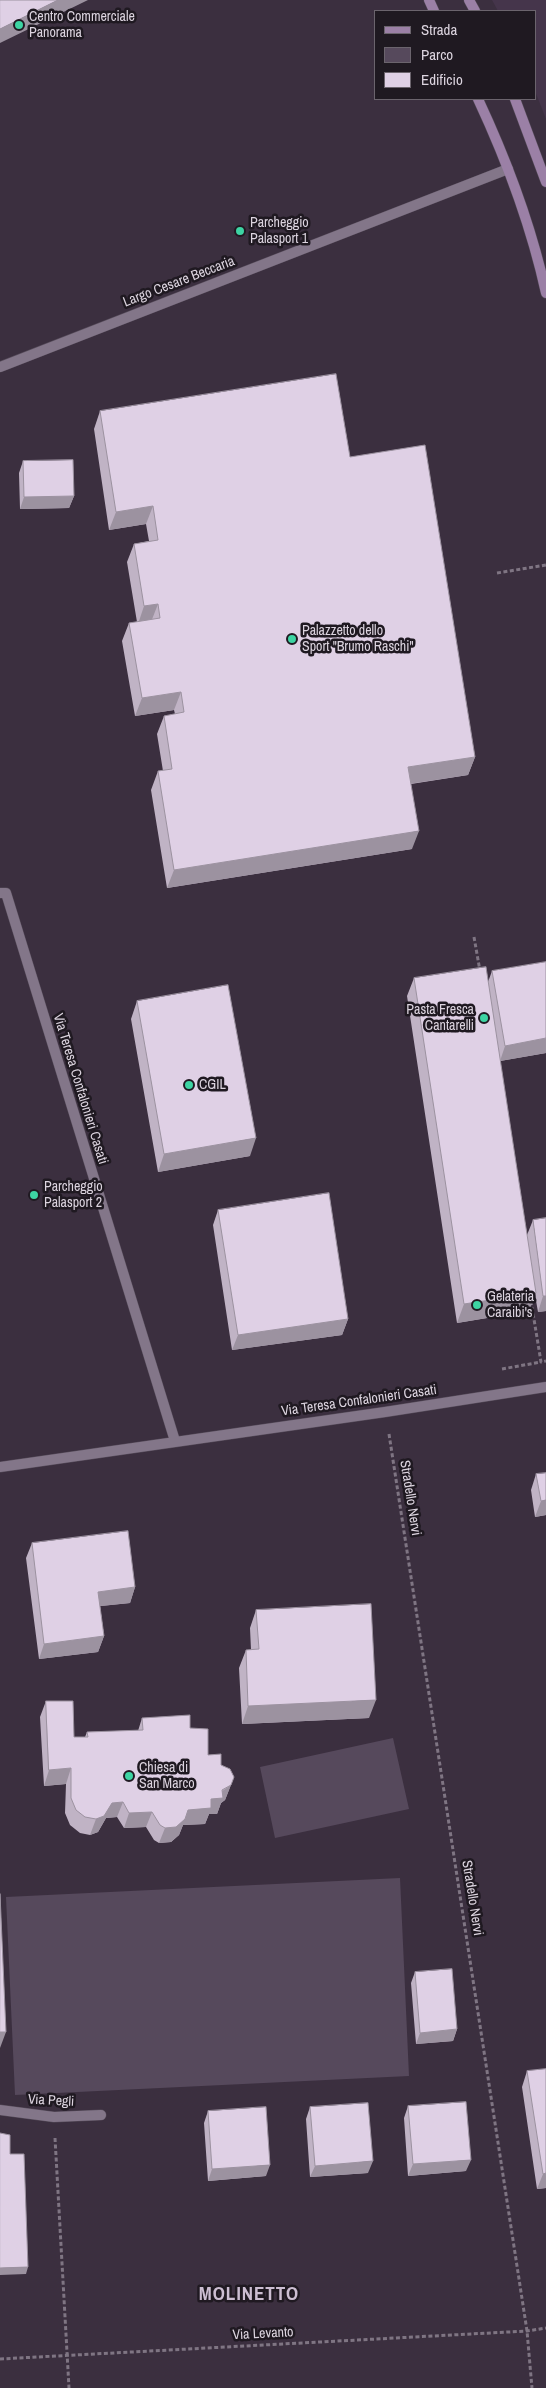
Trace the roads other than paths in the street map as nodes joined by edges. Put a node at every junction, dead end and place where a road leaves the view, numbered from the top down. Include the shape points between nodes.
1 (478, 100) edge
2 (515, 100) edge
3 (508, 169) junction
4 (546, 182) edge
5 (546, 293) edge
6 (0, 367) edge
7 (0, 893) edge
8 (546, 1387) edge
9 (175, 1441) junction
10 (0, 1467) edge
11 (0, 2110) edge
12 (101, 2115) dead end

1 - 3 main road
2 - 4 main road
3 - 5 main road via 531,234
3 - 6 street, Largo Cesare Beccaria
7 - 9 street, Via Teresa Confalonieri Casati via 6,893
8 - 9 street, Via Teresa Confalonieri Casati
9 - 10 street, Via Teresa Confalonieri Casati
11 - 12 street, Via Pegli via 54,2117

